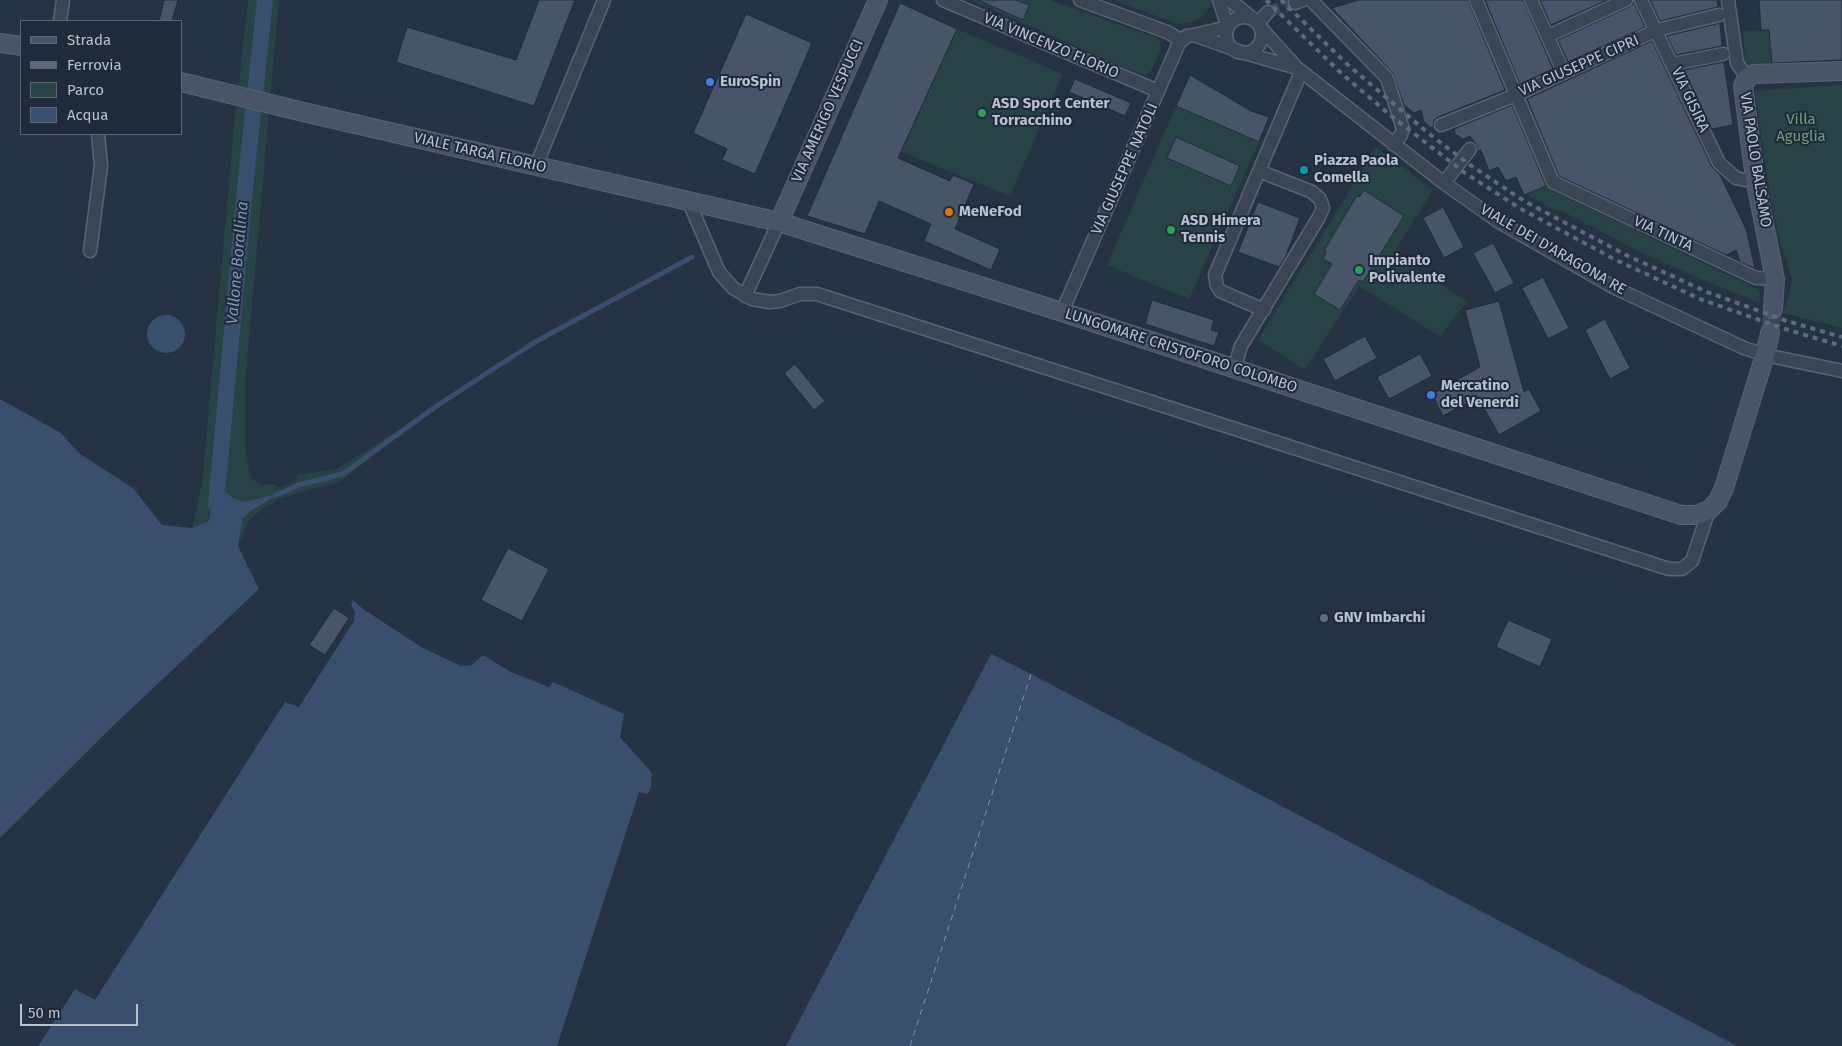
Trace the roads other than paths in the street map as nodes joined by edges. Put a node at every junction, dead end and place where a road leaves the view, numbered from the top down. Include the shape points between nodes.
1 (63, 0) edge
2 (604, 0) edge
3 (878, 0) edge
4 (943, 0) edge
5 (1080, 0) edge
6 (1219, 0) edge
7 (1230, 0) edge
8 (1311, 0) edge
9 (1476, 0) edge
10 (1531, 0) edge
11 (1626, 0) edge
12 (1641, 0) edge
13 (1728, 0) edge
14 (1268, 12) tunnel mouth
15 (1719, 15) dead end
16 (60, 20) edge
17 (1257, 24) junction
18 (1228, 27) junction
19 (1657, 30) junction
20 (1194, 35) junction
21 (1548, 36) junction
22 (1180, 40) junction
23 (0, 43) edge
24 (20, 46) edge
25 (1237, 51) junction
26 (1723, 54) dead end
27 (1673, 64) junction
28 (1299, 70) junction
29 (1842, 72) edge
30 (1564, 73) junction
31 (1747, 78) junction
32 (182, 82) edge
33 (1158, 91) junction
34 (1516, 95) junction
35 (1441, 126) dead end
36 (98, 135) edge
37 (1393, 144) junction
38 (1470, 149) dead end
39 (536, 166) junction
40 (1259, 171) junction
41 (1755, 178) junction
42 (1444, 183) junction
43 (688, 200) junction
44 (779, 222) junction
45 (90, 251) dead end
46 (1774, 279) junction
47 (745, 296) junction
48 (1773, 309) tunnel mouth
49 (1264, 310) junction
50 (1062, 312) junction
51 (1770, 333) tunnel mouth
52 (1765, 355) junction
53 (1234, 369) junction
54 (1842, 371) edge
55 (1709, 510) junction

1 - 16 street
2 - 39 street
3 - 44 street, VIA AMERIGO VESPUCCI
4 - 33 street, VIA VINCENZO FLORIO
5 - 22 street via 1167,32
6 - 18 street
7 - 17 street
8 - 37 street via 1387,78 1403,129
9 - 34 street
10 - 21 street
11 - 21 street
12 - 19 street, VIA GISIRA
13 - 31 street via 1737,63
14 - 17 street
15 - 19 street, VIA GIUSEPPE CIPRI
17 - 18 street via 1248,17 1236,19
17 - 25 street via 1259,45 1250,52
17 - 28 street
18 - 20 street
18 - 25 street via 1227,38
19 - 27 street, VIA GISIRA
19 - 30 street, VIA GIUSEPPE CIPRI
20 - 22 street
20 - 25 street
21 - 30 street
22 - 33 street, VIA GIUSEPPE NATOLI
23 - 24 street
25 - 28 street
26 - 27 street
27 - 41 street, VIA GISIRA via 1719,163 1736,178
28 - 37 street, VIALE DEI D'ARAGONA RE
28 - 40 street
29 - 31 street, VIA PAOLO BALSAMO via 1754,74
30 - 34 street, VIA GIUSEPPE CIPRI
31 - 41 street, VIA PAOLO BALSAMO via 1743,90
32 - 39 street, VIALE TARGA FLORIO
33 - 50 street, VIA GIUSEPPE NATOLI
34 - 35 street, VIA GIUSEPPE CIPRI
34 - 46 street, VIA TINTA via 1553,182 1756,278
36 - 45 street via 100,166
37 - 42 street, VIALE DEI D'ARAGONA RE
38 - 42 street
39 - 43 street, VIALE TARGA FLORIO
40 - 49 street via 1215,281 1225,294
40 - 49 street via 1312,192 1320,199 1323,208
41 - 46 street, VIA PAOLO BALSAMO
42 - 52 street, VIALE DEI D'ARAGONA RE via 1500,222 1615,288
43 - 44 street, VIALE TARGA FLORIO
43 - 47 street via 719,272
44 - 47 street
44 - 50 street, LUNGOMARE CRISTOFORO COLOMBO
46 - 48 street, VIA PAOLO BALSAMO
47 - 55 street via 770,302 800,294 817,294 1669,569 1682,569 1692,562
49 - 53 street via 1241,346
50 - 53 street, LUNGOMARE CRISTOFORO COLOMBO
51 - 52 street
52 - 54 street, VIALE DEI D'ARAGONA RE
52 - 55 street via 1724,488
53 - 55 street, LUNGOMARE CRISTOFORO COLOMBO via 1681,515 1696,515

